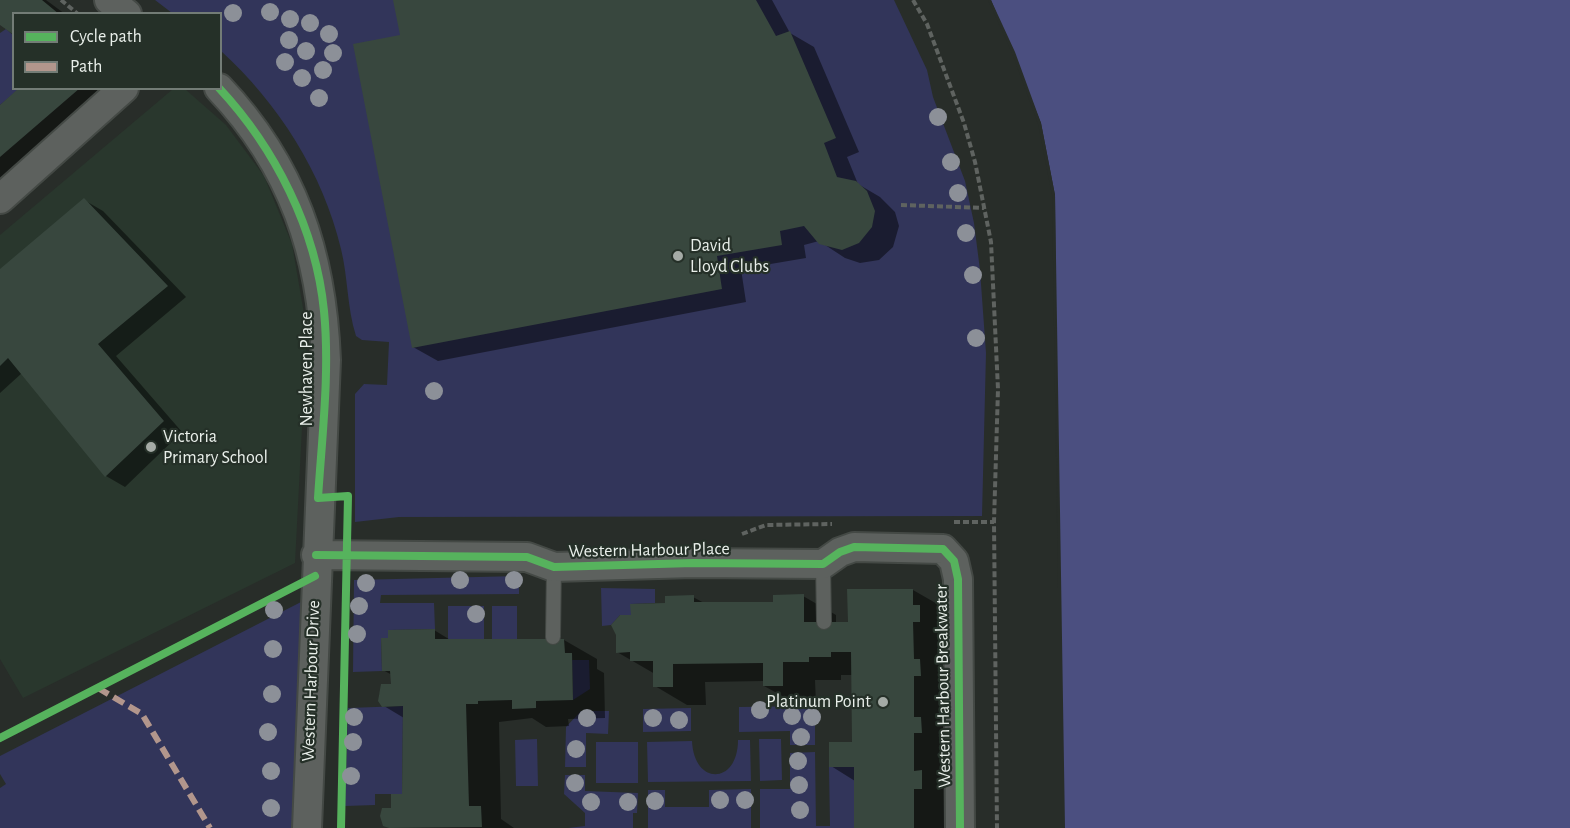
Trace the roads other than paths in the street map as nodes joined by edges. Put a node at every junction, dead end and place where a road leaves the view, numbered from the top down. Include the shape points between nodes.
1 (109, 0) edge
2 (124, 12) edge
3 (122, 90) edge
4 (221, 90) edge
5 (0, 200) edge
6 (318, 498) joint
7 (316, 555) junction
8 (823, 564) junction
9 (554, 567) junction
10 (824, 622) dead end
11 (553, 637) dead end
12 (307, 828) edge
13 (960, 828) edge

1 - 2 street
3 - 5 street
4 - 6 street, Newhaven Place via 247,120 281,173 304,228 318,276 326,360
6 - 7 street, Western Harbour Drive
7 - 9 street, Western Harbour Place via 527,557
7 - 12 street, Western Harbour Drive
8 - 9 street, Western Harbour Place
8 - 10 lane
8 - 13 street, Western Harbour Breakwater via 854,547 943,549 954,561 958,579
9 - 11 lane

